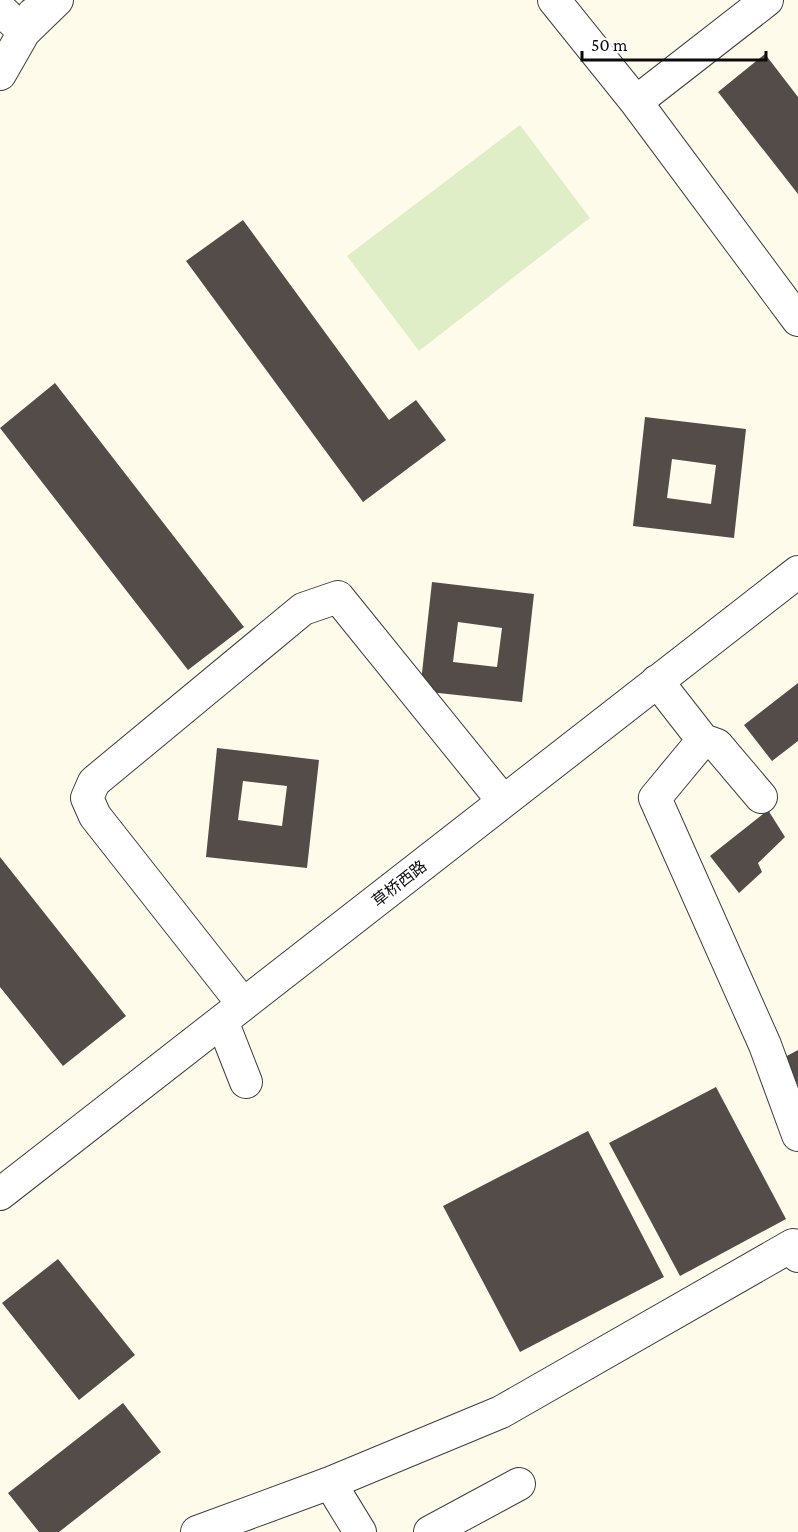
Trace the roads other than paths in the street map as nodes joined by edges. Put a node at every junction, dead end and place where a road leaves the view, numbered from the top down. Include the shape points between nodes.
1 (39, 0) edge
2 (57, 0) edge
3 (554, 0) edge
4 (767, 0) edge
5 (0, 9) edge
6 (24, 32) junction
7 (0, 74) edge
8 (636, 102) junction
9 (798, 320) edge
10 (798, 572) edge
11 (657, 681) junction
12 (703, 740) junction
13 (761, 797) dead end
14 (503, 801) junction
15 (232, 1013) junction
16 (246, 1082) dead end
17 (798, 1135) edge
18 (0, 1194) edge
19 (796, 1248) edge
20 (330, 1483) junction
21 (519, 1484) dead end
22 (197, 1532) edge
23 (360, 1532) edge
24 (430, 1532) edge

1 - 6 street
2 - 6 street
3 - 8 street
4 - 8 street
5 - 6 street
6 - 7 street
8 - 9 street
10 - 11 street, 草桥西路
11 - 12 street
11 - 14 street, 草桥西路
12 - 13 street via 717,745
12 - 17 street via 655,798 765,1045
14 - 15 street, 草桥西路
14 - 15 street via 338,597 303,609 94,782 87,798 95,816
15 - 16 street
15 - 18 street, 草桥西路
19 - 20 street via 501,1412
20 - 22 street
20 - 23 street
21 - 24 street

